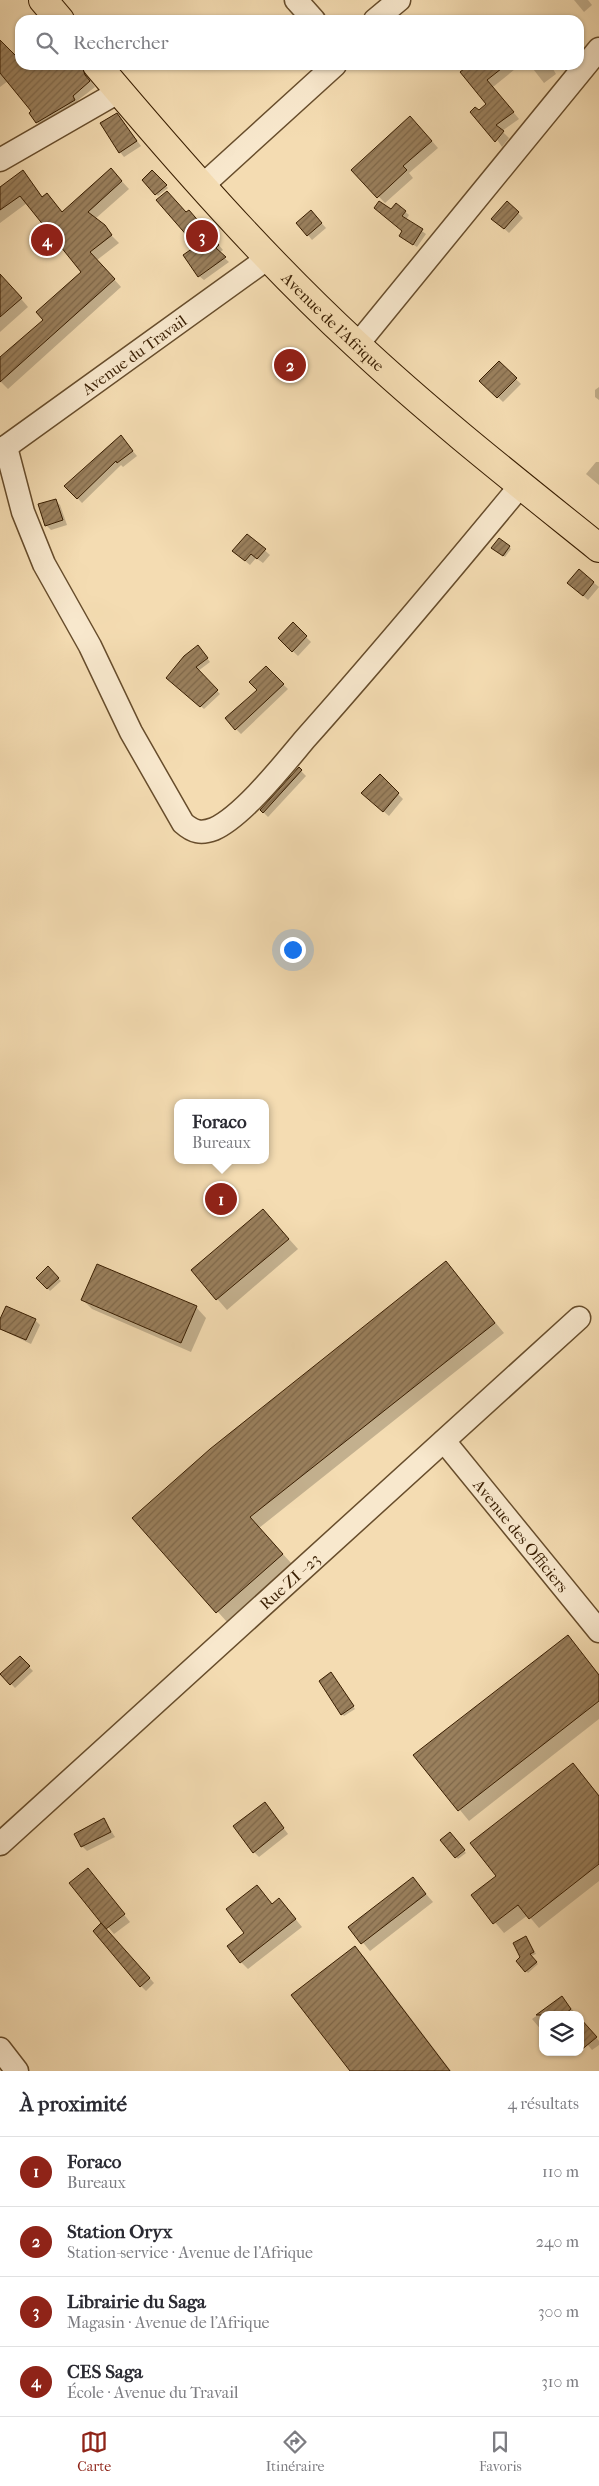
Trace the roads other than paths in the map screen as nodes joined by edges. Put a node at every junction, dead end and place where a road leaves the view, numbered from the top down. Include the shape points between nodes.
1 (43, 0) edge
2 (296, 0) edge
3 (399, 0) edge
4 (56, 15) edge
5 (310, 15) edge
6 (381, 15) edge
7 (599, 49) edge
8 (584, 67) edge
9 (102, 70) edge
10 (330, 70) edge
11 (582, 70) edge
12 (120, 91) junction
13 (0, 160) edge
14 (202, 186) junction
15 (268, 258) junction
16 (357, 345) junction
17 (3, 449) edge
18 (520, 484) junction
19 (599, 548) edge
20 (579, 1318) dead end
21 (444, 1441) junction
22 (599, 1631) edge
23 (0, 1844) edge
24 (0, 2049) edge
25 (17, 2071) edge

1 - 4 main road
2 - 5 street
3 - 6 street
7 - 8 street
9 - 12 main road, Avenue de l'Afrique
10 - 14 street
11 - 16 street
12 - 13 street
12 - 14 main road, Avenue de l'Afrique
14 - 15 main road, Avenue de l'Afrique
15 - 16 main road, Avenue de l'Afrique
15 - 17 street, Avenue du Travail
16 - 18 main road, Avenue de l'Afrique
17 - 18 street via 44,564 90,646 131,732 183,823 192,831 203,832 233,816 267,784 438,587
18 - 19 main road, Avenue de l'Afrique
20 - 21 street, Rue ZI - 23
21 - 22 street, Avenue des Officiers
21 - 23 street, Rue ZI - 23
24 - 25 street

